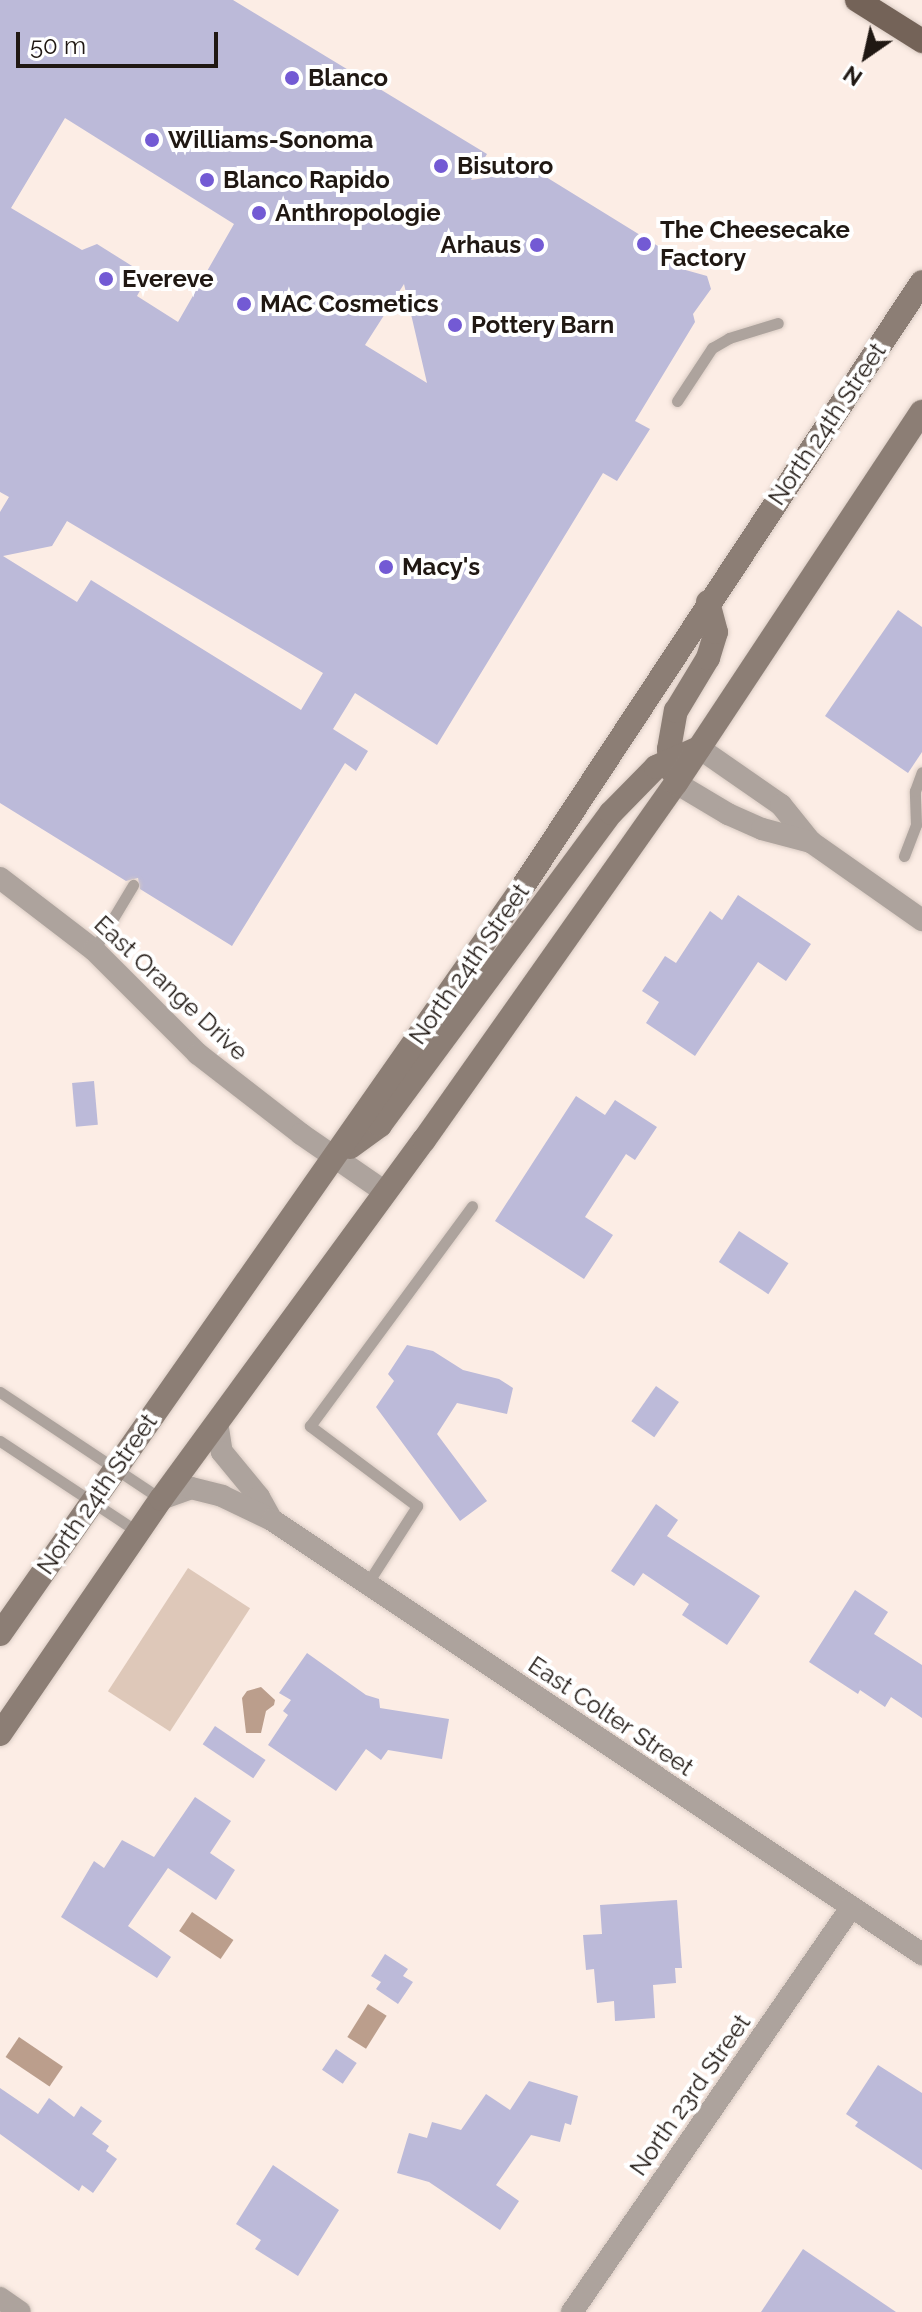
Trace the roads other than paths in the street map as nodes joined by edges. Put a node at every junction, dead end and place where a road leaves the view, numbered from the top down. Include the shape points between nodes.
1 (857, 0) edge
2 (922, 41) edge
3 (922, 282) edge
4 (778, 323) dead end
5 (677, 401) dead end
6 (922, 412) edge
7 (708, 602) junction
8 (699, 748) junction
9 (670, 758) junction
10 (922, 772) edge
11 (676, 783) junction
12 (811, 842) junction
13 (904, 856) dead end
14 (0, 878) edge
15 (133, 885) dead end
16 (922, 920) edge
17 (94, 950) junction
18 (336, 1159) junction
19 (385, 1192) junction
20 (472, 1206) dead end
21 (0, 1392) edge
22 (217, 1422) junction
23 (0, 1441) edge
24 (114, 1467) junction
25 (161, 1499) junction
26 (91, 1501) junction
27 (272, 1520) junction
28 (138, 1532) junction
29 (367, 1584) junction
30 (0, 1634) edge
31 (0, 1734) edge
32 (851, 1907) junction
33 (922, 1954) edge
34 (0, 2298) edge
35 (20, 2312) edge
36 (572, 2312) edge

1 - 2 main road
3 - 7 main road, North 24th Street
4 - 5 lane via 712,348
6 - 8 main road
7 - 9 main road via 715,618 713,646 676,711
7 - 18 main road, North 24th Street via 651,697
8 - 9 main road
8 - 11 main road
8 - 12 street via 781,805
9 - 11 main road
9 - 18 main road via 611,813 380,1125
10 - 13 lane via 915,791 916,825
11 - 12 street via 762,829
11 - 19 main road
12 - 16 street
14 - 17 street, East Orange Drive
15 - 17 lane
17 - 18 street, East Orange Drive via 198,1054
18 - 19 street, East Orange Drive
18 - 24 main road, North 24th Street
19 - 22 main road
20 - 29 lane via 310,1426 417,1506
21 - 24 lane
22 - 25 main road
22 - 27 street, East Colter Street via 222,1452
23 - 26 lane
24 - 25 lane
24 - 26 main road, North 24th Street
25 - 27 street, East Colter Street via 191,1488
25 - 28 main road
26 - 28 lane
26 - 30 main road, North 24th Street
27 - 29 street, East Colter Street
28 - 31 main road
29 - 32 street, East Colter Street
32 - 33 street, East Colter Street
32 - 36 street, North 23rd Street
34 - 35 street

